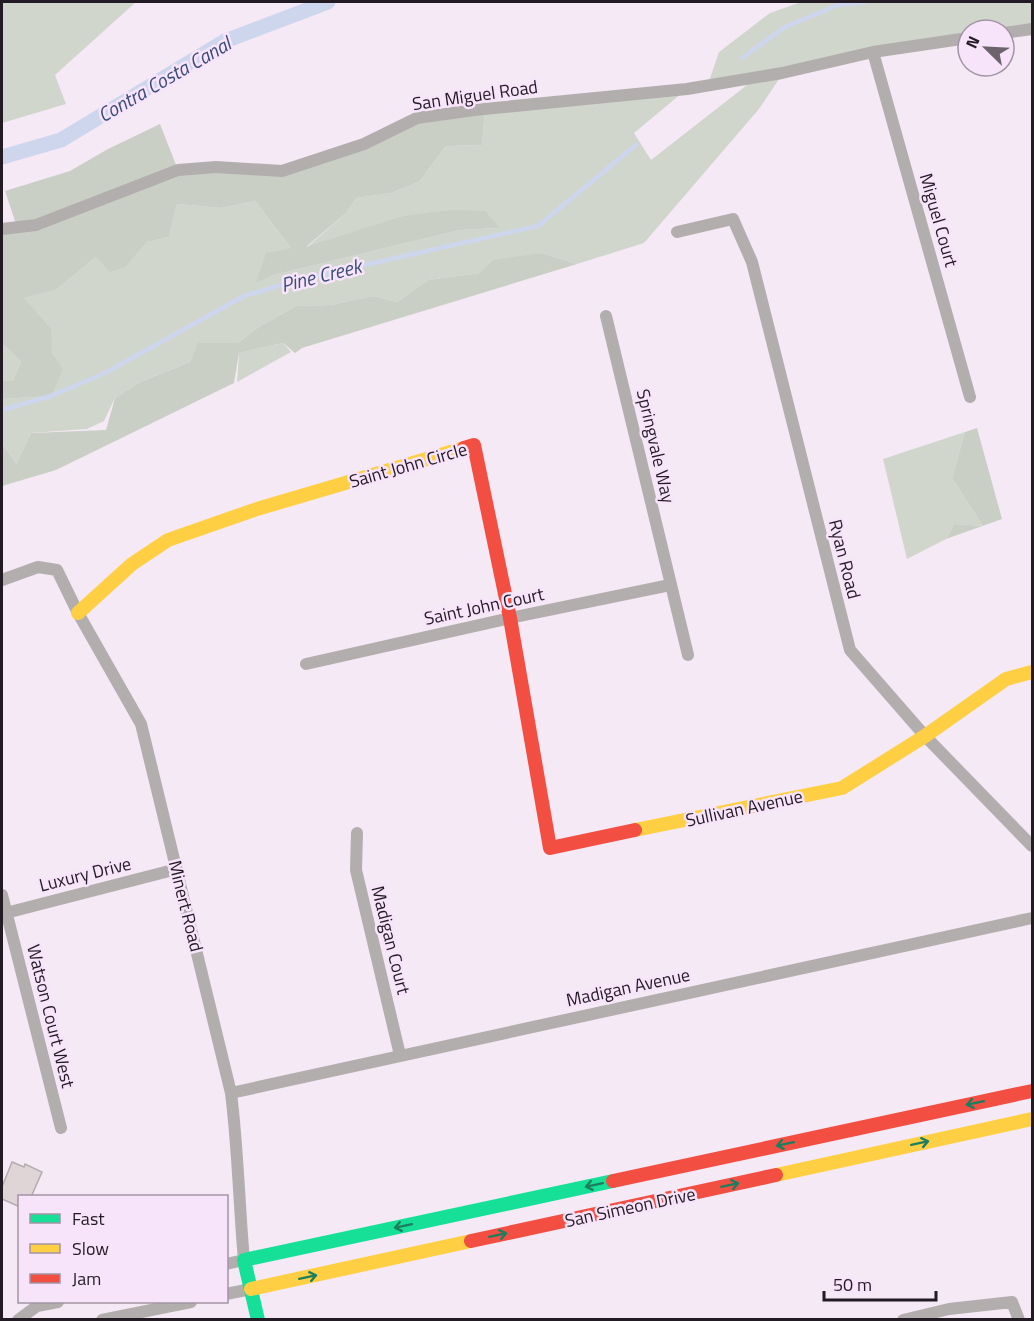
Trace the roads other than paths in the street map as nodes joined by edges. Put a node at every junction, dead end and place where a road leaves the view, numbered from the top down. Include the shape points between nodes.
1 (1032, 29) edge
2 (1016, 31) edge
3 (956, 40) edge
4 (873, 52) junction
5 (2, 229) edge
6 (676, 232) dead end
7 (606, 316) dead end
8 (970, 397) dead end
9 (2, 580) edge
10 (670, 585) junction
11 (78, 613) junction
12 (510, 618) junction
13 (688, 656) dead end
14 (306, 664) dead end
15 (1032, 672) edge
16 (925, 736) junction
17 (357, 833) dead end
18 (1032, 846) edge
19 (550, 848) joint
20 (177, 869) junction
21 (2, 896) edge
22 (4, 913) edge
23 (1032, 918) edge
24 (400, 1055) junction
25 (1032, 1091) edge
26 (231, 1093) junction
27 (1032, 1119) edge
28 (61, 1128) dead end
29 (244, 1260) junction
30 (228, 1264) edge
31 (250, 1289) junction
32 (228, 1294) edge
33 (53, 1303) edge
34 (186, 1303) edge
35 (18, 1320) edge
36 (102, 1320) edge
37 (258, 1320) edge
38 (903, 1320) edge
39 (1019, 1320) edge

1 - 2 street
3 - 4 street, San Miguel Road
4 - 5 street, San Miguel Road via 687,89 417,118 364,144 282,171 216,167 178,170 36,225
4 - 8 street, Miguel Court
6 - 16 street, Ryan Road via 733,219 752,262 850,650
7 - 10 street, Springvale Way
9 - 11 street, Minert Road via 38,567 57,570
10 - 12 street, Saint John Court
10 - 13 street, Springvale Way
11 - 12 street, Saint John Circle via 132,564 168,540 257,509 474,445
11 - 20 street, Minert Road via 141,724
12 - 14 street, Saint John Court
12 - 19 street, Saint John Circle
15 - 16 street, Sullivan Avenue via 1006,679
16 - 18 street, Ryan Road
16 - 19 street, Sullivan Avenue via 842,788
17 - 24 street, Madigan Court via 356,870
20 - 22 street, Luxury Drive
20 - 26 street, Minert Road
21 - 22 street, Watson Court West
22 - 28 street, Watson Court West
23 - 24 street, Madigan Avenue
24 - 26 street, Madigan Avenue
25 -> 29 street, San Simeon Drive
26 - 29 street, Minert Road
31 -> 27 street, San Simeon Drive
29 - 30 street, San Simeon Drive
29 - 31 street, Minert Road
31 - 32 street, San Simeon Drive
31 - 37 street, Minert Road
33 - 35 street via 37,1306
34 - 36 street
38 - 39 street via 949,1309 1011,1302

